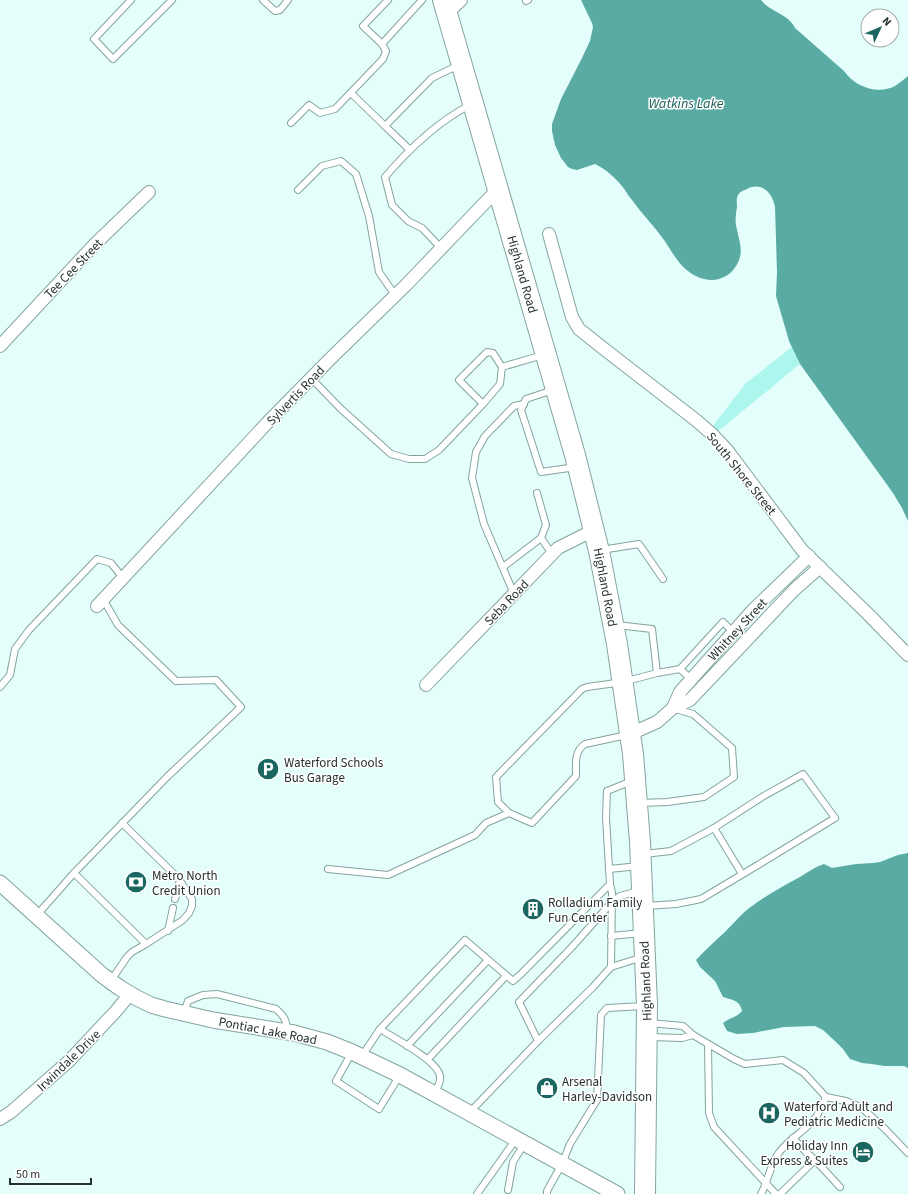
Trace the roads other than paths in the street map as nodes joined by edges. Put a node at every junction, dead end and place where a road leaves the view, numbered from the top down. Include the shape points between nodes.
1 (131, 0) edge
2 (172, 0) edge
3 (263, 0) edge
4 (288, 0) edge
5 (388, 0) edge
6 (422, 0) edge
7 (450, 4) edge
8 (382, 44) junction
9 (462, 64) junction
10 (351, 93) junction
11 (473, 103) junction
12 (291, 123) dead end
13 (385, 126) junction
14 (410, 150) junction
15 (498, 189) junction
16 (298, 190) dead end
17 (149, 192) dead end
18 (549, 234) dead end
19 (441, 248) junction
20 (395, 295) junction
21 (0, 346) edge
22 (546, 354) junction
23 (502, 367) junction
24 (311, 378) junction
25 (556, 389) junction
26 (483, 404) junction
27 (524, 404) junction
28 (578, 467) junction
29 (537, 493) dead end
30 (594, 530) junction
31 (541, 538) junction
32 (599, 551) junction
33 (552, 554) junction
34 (809, 556) junction
35 (503, 567) junction
36 (820, 567) junction
37 (123, 578) junction
38 (662, 579) dead end
39 (771, 593) junction
40 (514, 594) junction
41 (100, 602) joint
42 (781, 604) junction
43 (613, 624) junction
44 (735, 630) junction
45 (748, 639) junction
46 (908, 655) edge
47 (680, 669) junction
48 (657, 673) junction
49 (691, 679) junction
50 (623, 682) junction
51 (426, 685) dead end
52 (0, 687) edge
53 (673, 708) junction
54 (630, 734) junction
55 (635, 780) junction
56 (637, 803) junction
57 (509, 813) junction
58 (122, 823) junction
59 (714, 828) junction
60 (641, 860) junction
61 (328, 869) dead end
62 (609, 869) junction
63 (74, 874) junction
64 (742, 874) junction
65 (180, 880) junction
66 (0, 883) edge
67 (610, 884) junction
68 (642, 898) junction
69 (175, 899) dead end
70 (612, 902) junction
71 (173, 908) dead end
72 (36, 916) junction
73 (168, 931) junction
74 (644, 933) junction
75 (611, 936) junction
76 (146, 944) junction
77 (644, 957) junction
78 (488, 960) junction
79 (611, 967) junction
80 (506, 976) junction
81 (110, 982) junction
82 (130, 994) junction
83 (184, 1014) junction
84 (647, 1022) junction
85 (380, 1029) junction
86 (286, 1031) junction
87 (693, 1035) junction
88 (538, 1041) junction
89 (708, 1044) junction
90 (407, 1046) junction
91 (357, 1054) junction
92 (428, 1060) junction
93 (400, 1075) junction
94 (434, 1094) junction
95 (826, 1097) junction
96 (468, 1113) junction
97 (0, 1119) edge
98 (793, 1138) junction
99 (520, 1141) junction
100 (908, 1152) edge
101 (815, 1160) junction
102 (562, 1164) junction
103 (766, 1184) junction
104 (840, 1187) dead end
105 (508, 1190) dead end
106 (477, 1194) edge
107 (547, 1194) edge
108 (617, 1194) edge
109 (645, 1194) edge
110 (761, 1194) edge
111 (776, 1194) edge
112 (780, 1194) edge

1 - 2 lane via 94,39 113,58
3 - 4 lane via 275,11 280,10
5 - 8 lane via 363,26
6 - 8 lane
7 - 9 highway, Highland Road
8 - 10 lane via 386,51 383,59
9 - 11 highway, Highland Road
9 - 13 lane via 432,78
10 - 12 lane via 335,109 320,113 309,105
10 - 13 lane
11 - 14 lane via 452,115
11 - 15 highway, Highland Road
13 - 14 lane
14 - 19 lane via 385,177 392,205 408,221 422,228
15 - 19 street, Sylvertis Road
15 - 22 highway, Highland Road
16 - 20 lane via 322,166 341,161 356,174 369,216 379,272
17 - 21 street, Tee Cee Street via 95,244
18 - 34 street, South Shore Street via 572,317 579,329 713,435
19 - 20 street, Sylvertis Road
20 - 24 street, Sylvertis Road
22 - 23 lane
22 - 25 highway, Highland Road
23 - 26 lane via 500,384
23 - 26 lane via 494,353 488,352 459,380
24 - 26 lane via 391,454 409,459 425,459 439,450
24 - 37 street, Sylvertis Road
25 - 27 lane via 526,399
25 - 28 highway, Highland Road
27 - 28 lane via 521,410 541,472
27 - 35 lane via 514,406 485,436 476,452 472,478 484,524
28 - 30 highway, Highland Road
29 - 31 lane via 546,525
30 - 32 highway, Highland Road
30 - 33 street, Seba Road via 558,548
31 - 33 lane
31 - 35 lane
32 - 38 lane via 639,544
32 - 43 highway, Highland Road
33 - 40 street, Seba Road
34 - 36 street, South Shore Street
34 - 39 street, Whitney Street
35 - 40 lane
36 - 42 street, Whitney Street
36 - 46 street, South Shore Street
37 - 41 street, Sylvertis Road
37 - 52 lane via 111,563 97,559 29,630 15,649 10,675
39 - 42 street
39 - 44 street, Whitney Street
40 - 51 street, Seba Road
41 - 58 lane via 118,625 176,681 216,680 241,707
42 - 45 street, Whitney Street
43 - 48 lane via 652,629
43 - 50 highway, Highland Road
44 - 45 street
44 - 47 lane via 723,622
44 - 49 street, Whitney Street
45 - 53 street, Whitney Street via 690,700
47 - 48 lane
47 - 49 lane
48 - 50 lane
49 - 53 street, Whitney Street via 680,692
50 - 54 highway, Highland Road
50 - 57 lane via 582,689 496,777 498,802
53 - 54 street, Whitney Street via 657,722
53 - 56 lane via 693,714 732,748 734,777 704,797
54 - 55 highway, Highland Road
54 - 57 lane via 581,746 576,758 576,776 532,823
55 - 56 highway, Highland Road
55 - 62 lane via 607,791
56 - 60 highway, Highland Road
57 - 61 lane via 486,823 475,835 388,875
58 - 63 lane
58 - 65 lane
59 - 60 lane via 671,851
59 - 64 lane
59 - 64 lane via 803,774 835,818
60 - 62 lane
60 - 68 highway, Highland Road
62 - 67 lane
63 - 72 lane
63 - 76 lane
64 - 68 lane via 701,899 676,904
65 - 69 lane
65 - 73 lane via 192,899 192,906 183,920
66 - 72 street, Pontiac Lake Road
67 - 70 lane
67 - 80 lane via 521,974 513,981
68 - 70 lane via 620,896
68 - 74 highway, Highland Road
70 - 75 lane
70 - 88 lane via 519,1002
71 - 73 lane
72 - 81 street, Pontiac Lake Road
73 - 76 lane
74 - 75 lane
74 - 77 highway, Highland Road
75 - 79 lane
76 - 81 lane via 127,957
77 - 79 lane
77 - 84 highway, Highland Road
78 - 80 lane
78 - 85 lane via 465,940
78 - 90 lane
79 - 88 lane
80 - 92 lane
81 - 82 street, Pontiac Lake Road
82 - 83 street, Pontiac Lake Road via 152,1005
82 - 97 street, Irwindale Drive via 69,1061
83 - 86 street, Pontiac Lake Road
83 - 86 lane via 188,1001 203,995 217,994 276,1009 285,1019
84 - 87 lane via 683,1026
84 - 87 lane via 682,1038
84 - 102 lane via 607,1008 601,1015 597,1100 570,1144
84 - 109 highway, Highland Road
85 - 90 lane
85 - 91 lane
86 - 91 street, Pontiac Lake Road via 319,1039
87 - 89 lane
88 - 96 lane
89 - 95 lane via 745,1064 783,1060 804,1073
89 - 103 lane via 709,1113 714,1127
90 - 92 lane
91 - 93 street, Pontiac Lake Road
91 - 93 lane via 336,1081 379,1109
92 - 94 lane via 441,1077
93 - 94 street, Pontiac Lake Road
94 - 96 street, Pontiac Lake Road
95 - 98 lane via 815,1118
95 - 100 lane via 846,1101 862,1108
96 - 99 street, Pontiac Lake Road
98 - 101 lane
98 - 103 lane via 778,1154
99 - 102 street, Pontiac Lake Road
99 - 105 lane
99 - 106 lane
101 - 104 lane
101 - 112 lane
102 - 107 lane
102 - 108 street, Pontiac Lake Road
103 - 110 lane
103 - 111 lane

